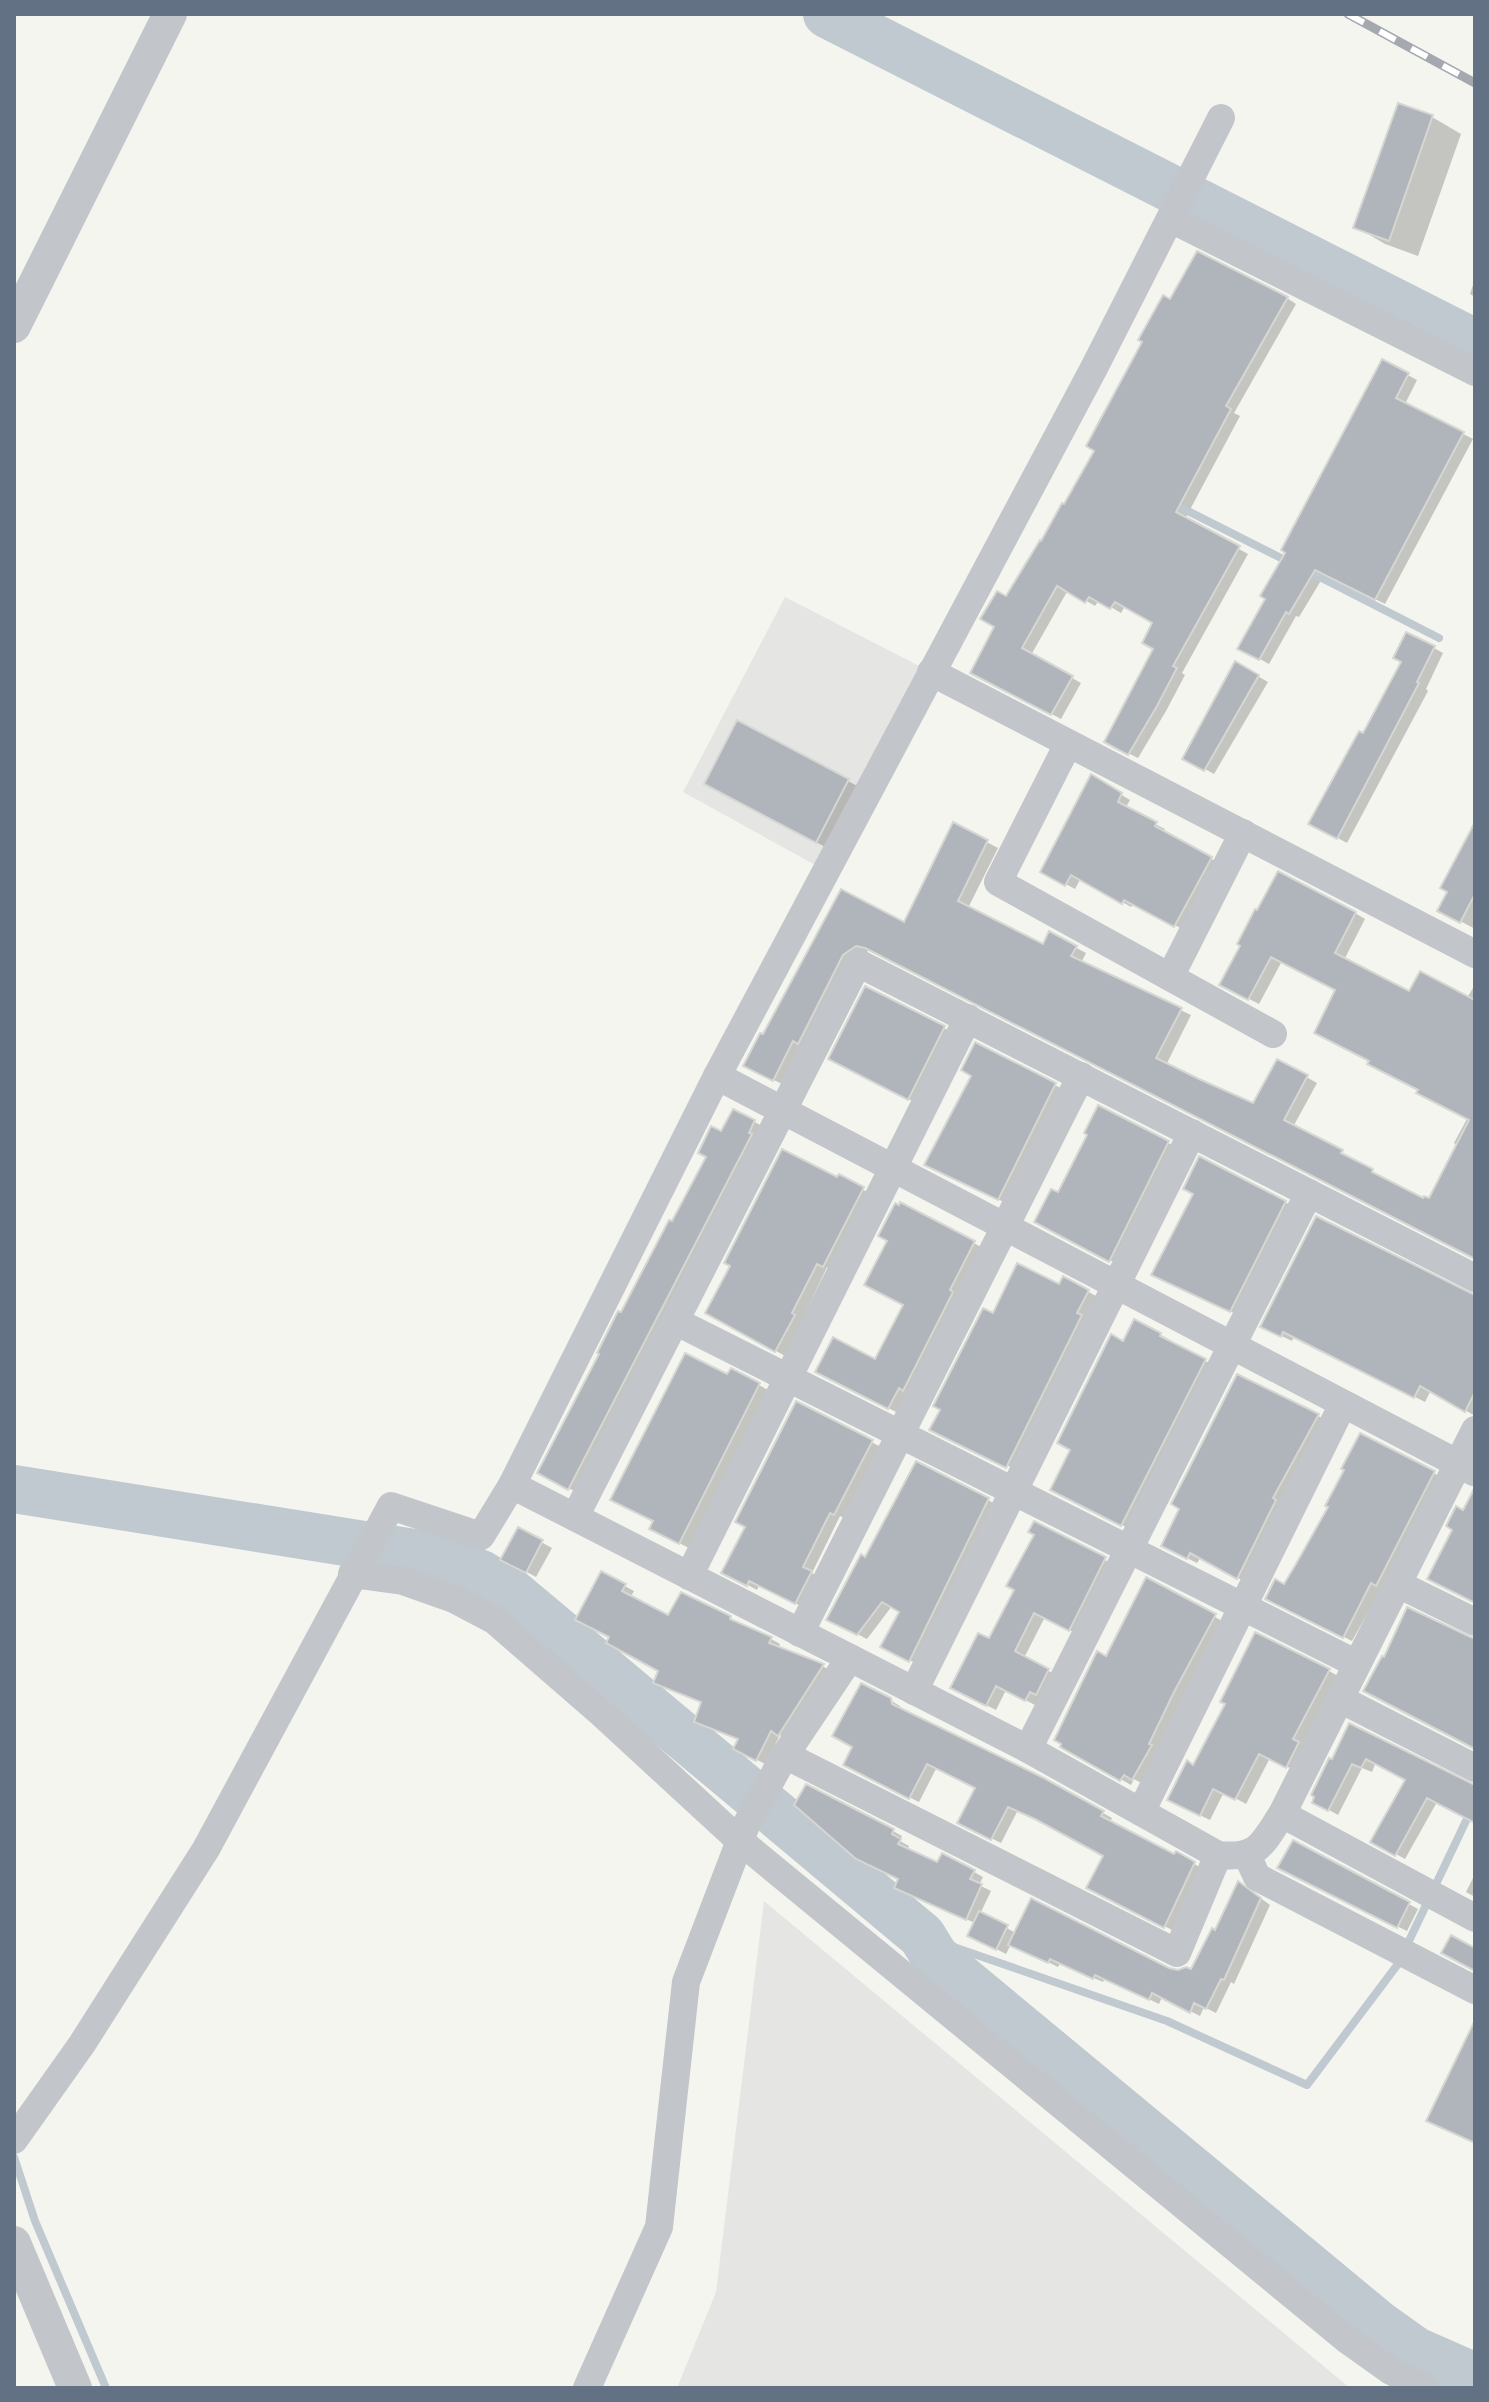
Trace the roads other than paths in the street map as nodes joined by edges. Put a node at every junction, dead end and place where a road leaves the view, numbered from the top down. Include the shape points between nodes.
1 (170, 14) edge
2 (1221, 118) dead end
3 (1173, 214) junction
4 (14, 326) edge
5 (1475, 372) edge
6 (931, 672) junction
7 (1068, 744) junction
8 (1243, 833) junction
9 (1475, 954) edge
10 (1170, 977) junction
11 (968, 1018) junction
12 (1273, 1034) dead end
13 (717, 1076) junction
14 (1081, 1076) junction
15 (782, 1111) junction
16 (1192, 1133) junction
17 (892, 1170) junction
18 (1309, 1193) junction
19 (1005, 1228) junction
20 (1475, 1278) edge
21 (1116, 1286) junction
22 (675, 1321) junction
23 (1232, 1346) junction
24 (787, 1378) junction
25 (1343, 1404) junction
26 (1475, 1430) edge
27 (901, 1435) junction
28 (1466, 1468) edge
29 (512, 1485) junction
30 (1013, 1491) junction
31 (575, 1517) junction
32 (1130, 1550) junction
33 (356, 1567) junction
34 (689, 1576) junction
35 (1398, 1584) junction
36 (1243, 1607) junction
37 (1475, 1622) edge
38 (800, 1633) junction
39 (850, 1658) junction
40 (1357, 1664) junction
41 (914, 1691) junction
42 (1340, 1699) junction
43 (1028, 1749) junction
44 (785, 1755) junction
45 (1474, 1767) edge
46 (1141, 1812) junction
47 (1282, 1814) junction
48 (743, 1833) junction
49 (1218, 1855) junction
50 (1247, 1855) junction
51 (1475, 1918) edge
52 (1475, 1990) edge
53 (14, 2140) edge
54 (14, 2243) edge
55 (75, 2388) edge
56 (587, 2388) edge
57 (1425, 2388) edge

1 - 4 street
2 - 3 street
3 - 5 street
3 - 6 street
6 - 7 street
6 - 13 street
7 - 8 street
7 - 10 street via 998,882
8 - 9 street
8 - 10 street
10 - 12 street
11 - 14 street
11 - 15 street via 858,963
11 - 17 street
13 - 15 street
13 - 29 street
14 - 16 street
14 - 19 street
15 - 17 street
15 - 22 street
16 - 18 street
16 - 21 street
17 - 19 street
17 - 24 street
18 - 20 street
18 - 23 street
19 - 21 street
19 - 27 street
21 - 23 street
21 - 30 street
22 - 24 street
22 - 31 street
23 - 25 street
23 - 32 street
24 - 27 street
24 - 34 street
25 - 28 street
25 - 36 street
26 - 28 street
27 - 30 street
27 - 38 street
28 - 35 street
29 - 31 street
29 - 33 street via 481,1536 391,1506
30 - 32 street
30 - 41 street
31 - 34 street
32 - 36 street
32 - 43 street
33 - 48 street via 454,1599 494,1620
33 - 53 street via 206,1849
34 - 38 street
35 - 37 street
35 - 40 street
36 - 40 street
36 - 46 street
38 - 39 street
39 - 41 street
39 - 44 street
40 - 42 street
41 - 43 street
42 - 45 street
42 - 47 street
43 - 46 street
44 - 48 street
44 - 49 street via 1177,1953
46 - 49 street
47 - 50 street via 1259,1849
47 - 51 street
48 - 56 street via 686,1982 659,2227
48 - 57 street via 1346,2339
49 - 50 street
50 - 52 street via 1257,1877
54 - 55 street

